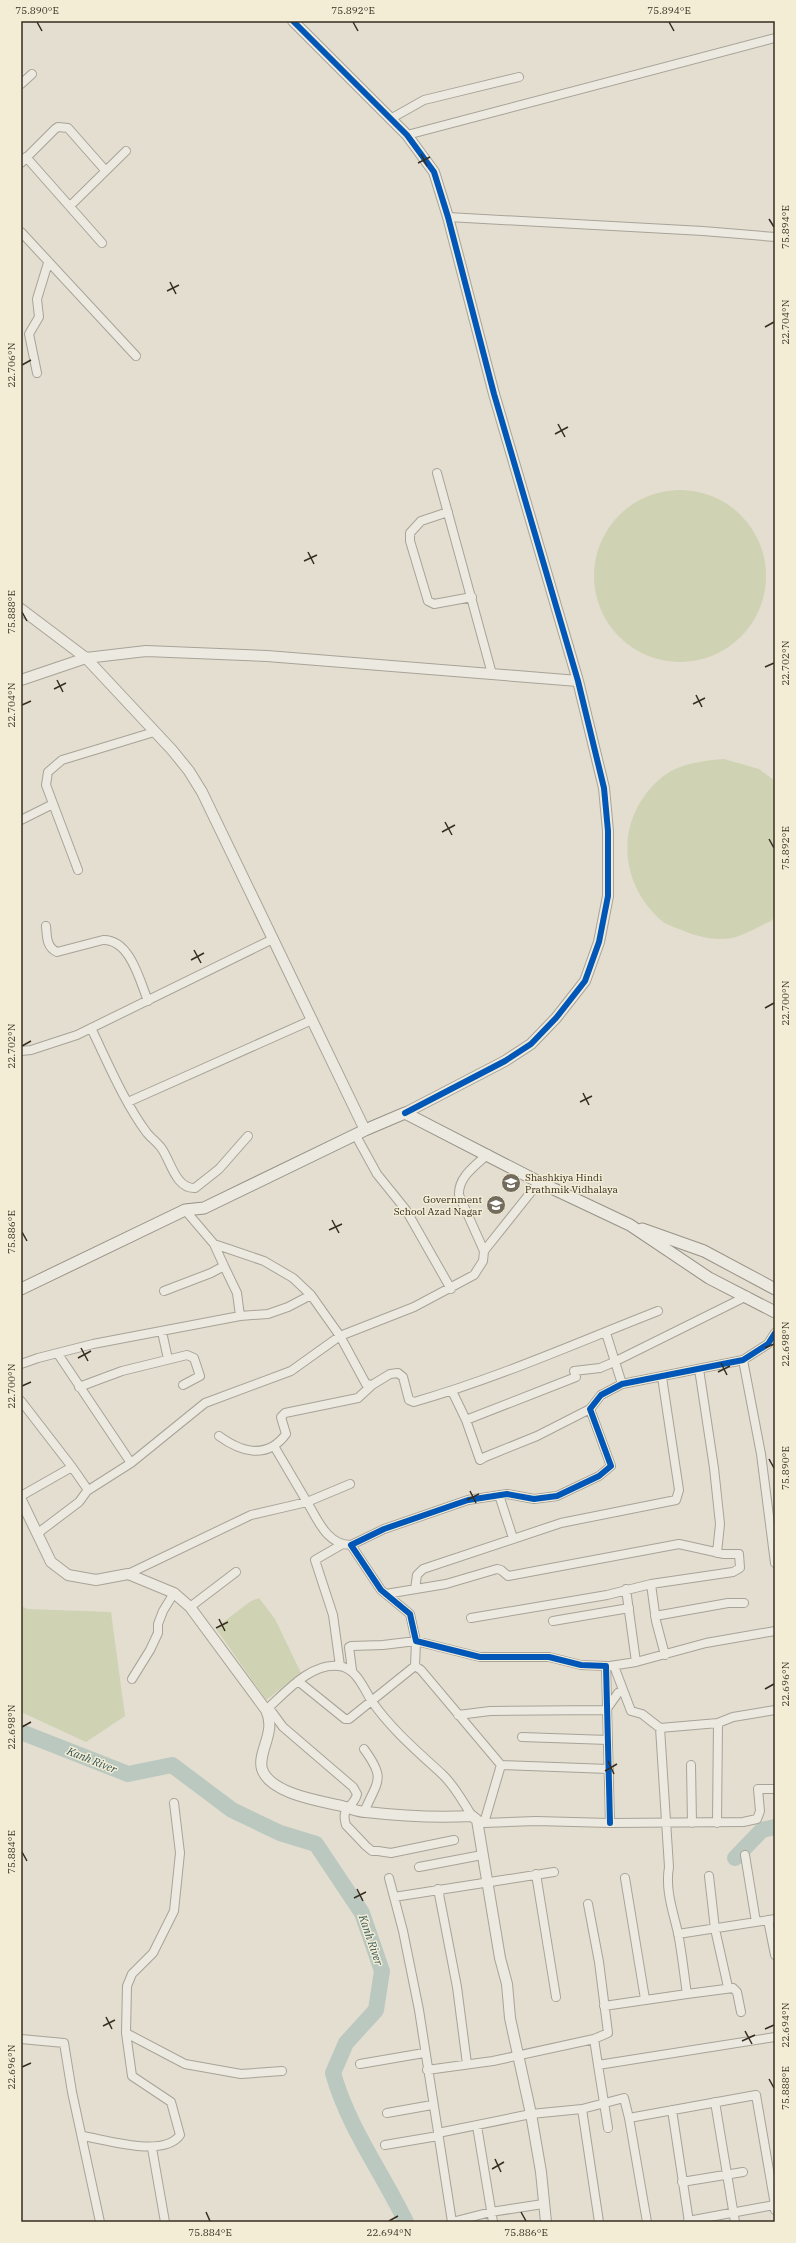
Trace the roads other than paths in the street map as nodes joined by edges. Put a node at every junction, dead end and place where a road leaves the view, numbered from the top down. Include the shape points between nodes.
1 (293, 21) edge
2 (775, 38) edge
3 (32, 74) dead end
4 (519, 77) dead end
5 (21, 84) edge
6 (392, 118) junction
7 (407, 135) junction
8 (126, 151) dead end
9 (24, 160) edge
10 (105, 170) junction
11 (70, 206) junction
12 (448, 216) junction
13 (21, 232) edge
14 (775, 237) edge
15 (102, 243) dead end
16 (48, 263) junction
17 (136, 356) dead end
18 (38, 373) dead end
19 (437, 473) dead end
20 (448, 512) junction
21 (472, 597) junction
22 (21, 609) edge
23 (86, 658) junction
24 (492, 674) junction
25 (21, 680) edge
26 (578, 681) junction
27 (154, 732) junction
28 (53, 804) junction
29 (21, 820) edge
30 (78, 870) dead end
31 (46, 926) dead end
32 (273, 939) junction
33 (148, 1001) junction
34 (312, 1020) junction
35 (91, 1028) junction
36 (21, 1050) edge
37 (128, 1102) junction
38 (405, 1113) junction
39 (360, 1132) junction
40 (248, 1136) dead end
41 (488, 1154) junction
42 (539, 1182) junction
43 (185, 1210) junction
44 (630, 1225) junction
45 (214, 1244) junction
46 (484, 1251) junction
47 (224, 1266) junction
48 (21, 1289) edge
49 (451, 1289) junction
50 (775, 1289) edge
51 (164, 1291) dead end
52 (311, 1295) junction
53 (746, 1296) junction
54 (658, 1311) dead end
55 (775, 1312) edge
56 (240, 1316) junction
57 (162, 1332) junction
58 (606, 1333) junction
59 (775, 1333) edge
60 (340, 1336) junction
61 (58, 1354) junction
62 (168, 1359) junction
63 (743, 1360) junction
64 (614, 1362) junction
65 (21, 1364) edge
66 (699, 1369) junction
67 (662, 1377) junction
68 (622, 1384) junction
69 (183, 1385) dead end
70 (372, 1385) junction
71 (79, 1387) junction
72 (452, 1391) junction
73 (21, 1401) edge
74 (590, 1409) junction
75 (466, 1420) junction
76 (219, 1436) dead end
77 (274, 1446) junction
78 (131, 1463) junction
79 (72, 1467) junction
80 (350, 1484) dead end
81 (88, 1490) junction
82 (499, 1495) junction
83 (21, 1496) edge
84 (21, 1500) edge
85 (307, 1502) junction
86 (38, 1533) junction
87 (513, 1538) junction
88 (341, 1545) junction
89 (351, 1545) junction
90 (717, 1553) junction
91 (775, 1563) edge
92 (236, 1572) dead end
93 (128, 1574) junction
94 (651, 1584) junction
95 (415, 1589) junction
96 (626, 1589) junction
97 (174, 1593) junction
98 (386, 1594) junction
99 (744, 1602) dead end
100 (190, 1607) junction
101 (629, 1608) junction
102 (655, 1616) junction
103 (471, 1618) dead end
104 (553, 1621) dead end
105 (775, 1631) edge
106 (416, 1640) junction
107 (665, 1655) junction
108 (636, 1662) junction
109 (340, 1666) junction
110 (415, 1666) junction
111 (610, 1666) junction
112 (352, 1670) junction
113 (132, 1679) dead end
114 (298, 1681) junction
115 (623, 1691) junction
116 (372, 1702) junction
117 (267, 1709) junction
118 (606, 1710) junction
119 (775, 1710) edge
120 (458, 1715) junction
121 (718, 1723) junction
122 (660, 1728) junction
123 (522, 1737) dead end
124 (608, 1740) junction
125 (364, 1749) dead end
126 (501, 1765) junction
127 (691, 1765) dead end
128 (609, 1769) junction
129 (775, 1789) edge
130 (174, 1802) dead end
131 (347, 1807) junction
132 (364, 1812) junction
133 (478, 1820) junction
134 (610, 1823) junction
135 (667, 1823) junction
136 (692, 1823) junction
137 (717, 1823) junction
138 (454, 1840) dead end
139 (482, 1855) junction
140 (745, 1855) dead end
141 (419, 1867) dead end
142 (554, 1872) dead end
143 (536, 1874) junction
144 (709, 1876) dead end
145 (389, 1878) dead end
146 (626, 1878) dead end
147 (489, 1881) junction
148 (438, 1889) junction
149 (394, 1897) junction
150 (588, 1904) dead end
151 (772, 1920) edge
152 (756, 1922) junction
153 (715, 1929) junction
154 (678, 1934) junction
155 (775, 1955) edge
156 (728, 1987) junction
157 (687, 1994) junction
158 (556, 1997) dead end
159 (645, 1999) junction
160 (604, 2006) junction
161 (741, 2012) dead end
162 (126, 2033) junction
163 (775, 2037) edge
164 (21, 2039) edge
165 (594, 2039) junction
166 (424, 2053) junction
167 (518, 2055) junction
168 (360, 2064) dead end
169 (466, 2064) junction
170 (598, 2065) junction
171 (427, 2070) junction
172 (282, 2071) dead end
173 (715, 2102) junction
174 (604, 2103) junction
175 (432, 2104) junction
176 (582, 2109) junction
177 (672, 2110) junction
178 (387, 2113) dead end
179 (531, 2114) junction
180 (629, 2118) junction
181 (477, 2126) junction
182 (608, 2128) dead end
183 (438, 2135) junction
184 (83, 2136) junction
185 (385, 2145) dead end
186 (152, 2148) junction
187 (743, 2172) dead end
188 (728, 2176) junction
189 (682, 2182) junction
190 (543, 2204) junction
191 (775, 2207) edge
192 (491, 2212) junction
193 (733, 2212) junction
194 (100, 2222) edge
195 (165, 2222) edge
196 (452, 2222) edge
197 (493, 2222) edge
198 (546, 2222) edge
199 (599, 2222) edge
200 (647, 2222) edge
201 (688, 2222) edge
202 (735, 2222) edge

1 - 6 street
2 - 7 street
3 - 5 street
4 - 6 street via 424,100
6 - 7 street
7 - 12 street via 434,172
8 - 10 street
9 - 10 street via 55,129 62,127 68,128
9 - 11 street
10 - 11 street
11 - 15 street
12 - 14 street
12 - 26 street via 494,394
13 - 16 street
16 - 17 street
16 - 18 street via 36,299 39,317 29,334
19 - 20 street
20 - 21 street
20 - 21 street via 421,521 410,533 410,541 428,601 434,604
21 - 24 street
22 - 23 street
23 - 24 street via 146,651 267,656
23 - 25 street
23 - 27 street
24 - 26 street
26 - 38 street via 604,788 608,831 608,896 600,942 585,981 556,1018 531,1044 506,1061
27 - 28 street via 62,760 53,766 46,777 46,785
27 - 32 street via 189,771 202,792
28 - 29 street
28 - 30 street
31 - 33 street via 48,943 57,952 103,940 117,944 132,963
32 - 33 street
32 - 34 street
33 - 35 street
34 - 37 street
34 - 39 street
35 - 36 street via 31,1050
35 - 37 street
37 - 40 street via 148,1133 164,1151 180,1182 189,1189 195,1188 220,1169
38 - 39 main road
38 - 41 main road
39 - 43 main road via 204,1208
39 - 49 street via 377,1174 406,1210
41 - 42 main road
41 - 46 street via 462,1180 459,1187 459,1195
42 - 44 main road
42 - 46 street
43 - 45 street
43 - 48 main road
44 - 50 main road via 704,1251
44 - 53 main road via 708,1278
45 - 47 street
45 - 52 street via 278,1268
46 - 49 street via 483,1261 474,1275
47 - 51 street
47 - 56 street via 237,1293
49 - 60 street via 414,1307
52 - 56 street via 268,1314
52 - 60 street
53 - 55 main road
53 - 64 street
54 - 58 street
56 - 57 street
57 - 61 street via 93,1344
57 - 62 street
58 - 64 street
58 - 72 street
59 - 63 street via 768,1344
60 - 70 street via 362,1380
60 - 78 street via 291,1371 205,1403
61 - 65 street
61 - 71 street
62 - 69 street via 187,1355 194,1358 200,1376
62 - 71 street via 122,1371
63 - 66 street
63 - 91 street via 761,1454
64 - 68 street
64 - 75 street via 600,1368 574,1371 576,1377
66 - 67 street
66 - 90 street via 720,1524
67 - 68 street
67 - 87 street via 679,1490 676,1500 560,1523
68 - 74 street via 601,1395
70 - 72 street via 390,1374 398,1373 402,1377 411,1402
70 - 77 street via 358,1398 285,1413 281,1417 286,1434
71 - 78 street
72 - 75 street
73 - 79 street
74 - 75 street via 549,1431 480,1460
74 - 82 street via 611,1466 609,1469 557,1496 534,1499
76 - 77 street via 233,1446 248,1450
77 - 85 street
78 - 81 street
79 - 81 street
79 - 83 street
80 - 85 street
81 - 86 street via 79,1502
82 - 87 street
82 - 89 street via 468,1500 391,1526
84 - 86 street
85 - 88 street via 330,1539
85 - 93 street via 251,1516
86 - 93 street via 51,1562 68,1575 96,1580
87 - 95 street via 423,1569 417,1576
88 - 89 street
88 - 109 street via 316,1560 333,1615
89 - 98 street
90 - 94 street via 739,1554 740,1568 733,1572
90 - 95 street via 679,1544 508,1576 497,1570 446,1584
92 - 100 street
93 - 97 street
94 - 96 street
94 - 102 street
95 - 98 street
96 - 101 street
96 - 103 street via 607,1595
97 - 100 street
97 - 113 street via 163,1611 158,1633 150,1650
98 - 106 street via 410,1614
99 - 102 street
100 - 117 street
101 - 104 street
101 - 108 street
102 - 107 street
105 - 107 street via 706,1644
106 - 110 street
106 - 111 street via 480,1657 549,1657 581,1665
106 - 112 street via 384,1645 351,1646 349,1647
107 - 108 street
108 - 111 street
109 - 112 street
109 - 114 street via 317,1670
110 - 116 street
110 - 120 street
111 - 115 street
111 - 118 street
112 - 116 street
114 - 116 street via 336,1709 345,1719 349,1719
114 - 117 street
115 - 118 street via 618,1693
115 - 122 street via 631,1711 642,1714
116 - 133 street via 410,1745 443,1774
117 - 131 street via 283,1728 349,1782 357,1794
117 - 131 street via 270,1717 269,1732 262,1769 271,1782 304,1798
118 - 120 street via 490,1711
118 - 124 street
119 - 121 street via 733,1717
120 - 126 street
121 - 122 street
121 - 137 street
122 - 135 street
123 - 124 street
124 - 128 street
125 - 132 street via 379,1774
126 - 128 street
126 - 133 street
127 - 136 street
128 - 134 street
129 - 137 street via 758,1789 760,1811 757,1819
130 - 162 street via 180,1853 174,1912 153,1953 132,1974 127,1986
131 - 132 street
131 - 138 street via 344,1816 346,1825 372,1851 391,1853
132 - 133 street
133 - 134 street
133 - 139 street
134 - 135 street
135 - 136 street
135 - 154 street via 670,1867 667,1879
136 - 137 street
139 - 141 street
139 - 147 street
140 - 152 street
142 - 143 street
143 - 147 street
143 - 158 street
144 - 153 street
145 - 149 street
146 - 159 street
147 - 148 street
147 - 167 street
148 - 149 street
148 - 169 street via 457,1987
149 - 166 street via 419,2010
150 - 160 street
151 - 152 street
151 - 155 street
152 - 153 street
153 - 154 street
153 - 156 street
154 - 157 street
156 - 157 street
156 - 161 street via 737,1992
157 - 159 street
159 - 160 street
160 - 165 street via 608,2033
162 - 172 street via 185,2064 241,2074
162 - 186 street via 132,2076 171,2102 180,2135 177,2140
163 - 170 street
164 - 184 street via 64,2043
165 - 167 street
165 - 170 street
166 - 168 street
166 - 171 street
167 - 169 street
167 - 179 street
169 - 171 street
170 - 174 street
171 - 175 street
173 - 177 street
173 - 188 street
173 - 191 street via 756,2095
174 - 176 street
174 - 180 street via 624,2098
174 - 182 street
175 - 178 street
175 - 183 street
176 - 179 street
176 - 199 street
177 - 180 street
177 - 189 street
179 - 181 street
179 - 190 street via 541,2172
180 - 200 street
181 - 183 street
181 - 192 street
183 - 185 street
183 - 196 street
184 - 186 street
184 - 194 street
186 - 195 street
187 - 188 street
188 - 189 street
188 - 193 street
189 - 201 street
190 - 192 street
190 - 198 street
191 - 193 street
192 - 196 street
192 - 197 street
193 - 201 street
193 - 202 street

